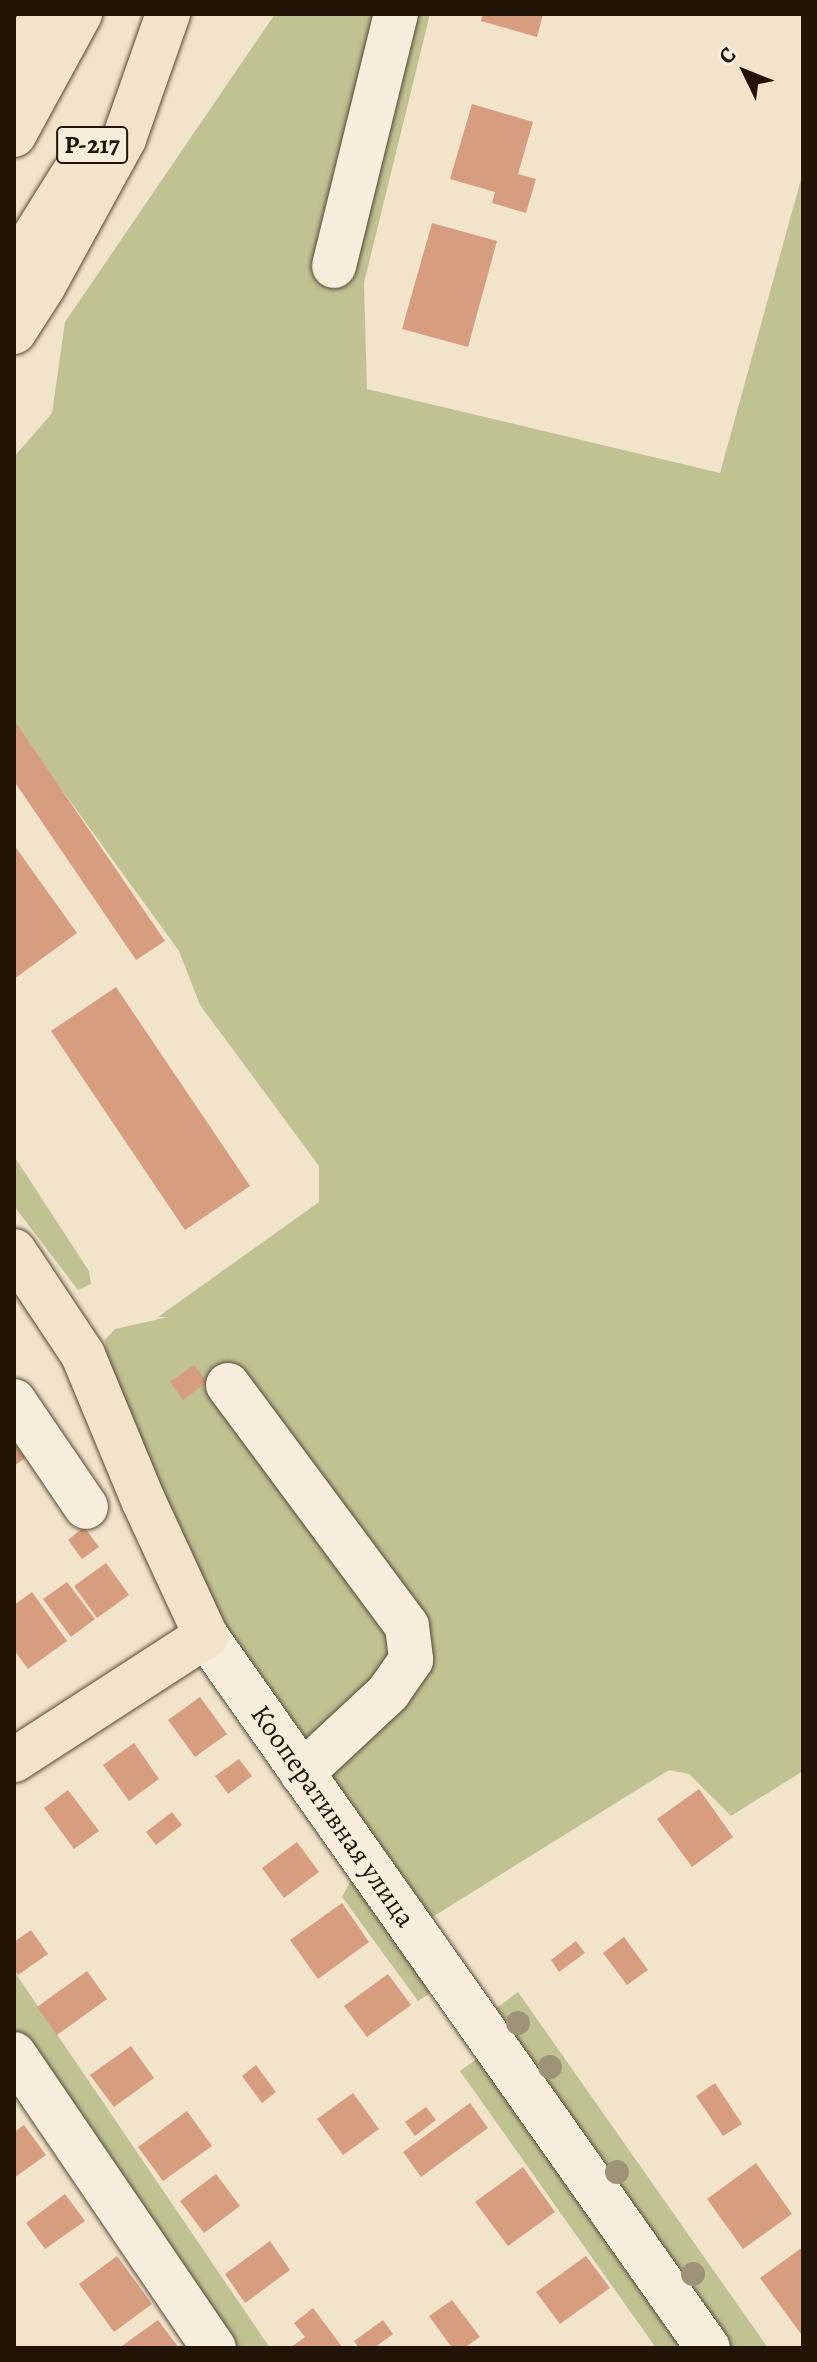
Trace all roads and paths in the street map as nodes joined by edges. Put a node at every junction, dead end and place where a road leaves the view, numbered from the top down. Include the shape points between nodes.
1 (43, 14) edge
2 (80, 14) edge
3 (157, 14) edge
4 (168, 14) edge
5 (396, 14) edge
6 (14, 69) edge
7 (14, 135) edge
8 (334, 266) dead end
9 (14, 269) edge
10 (14, 332) edge
11 (14, 1251) edge
12 (228, 1385) dead end
13 (14, 1401) edge
14 (86, 1507) dead end
15 (206, 1636) junction
16 (14, 1760) edge
17 (302, 1773) junction
18 (14, 2054) edge
19 (214, 2348) edge
20 (708, 2348) edge

1 - 6 main road
2 - 7 main road, Р-217
3 - 9 main road, Р-217 via 95,140
4 - 10 main road via 124,139
5 - 8 street
11 - 15 main road, Кооперативная улица via 83,1355
12 - 17 street via 407,1626 411,1660 389,1692
13 - 14 street
15 - 16 main road
15 - 17 street, Кооперативная улица
17 - 20 street, Кооперативная улица
18 - 19 street

